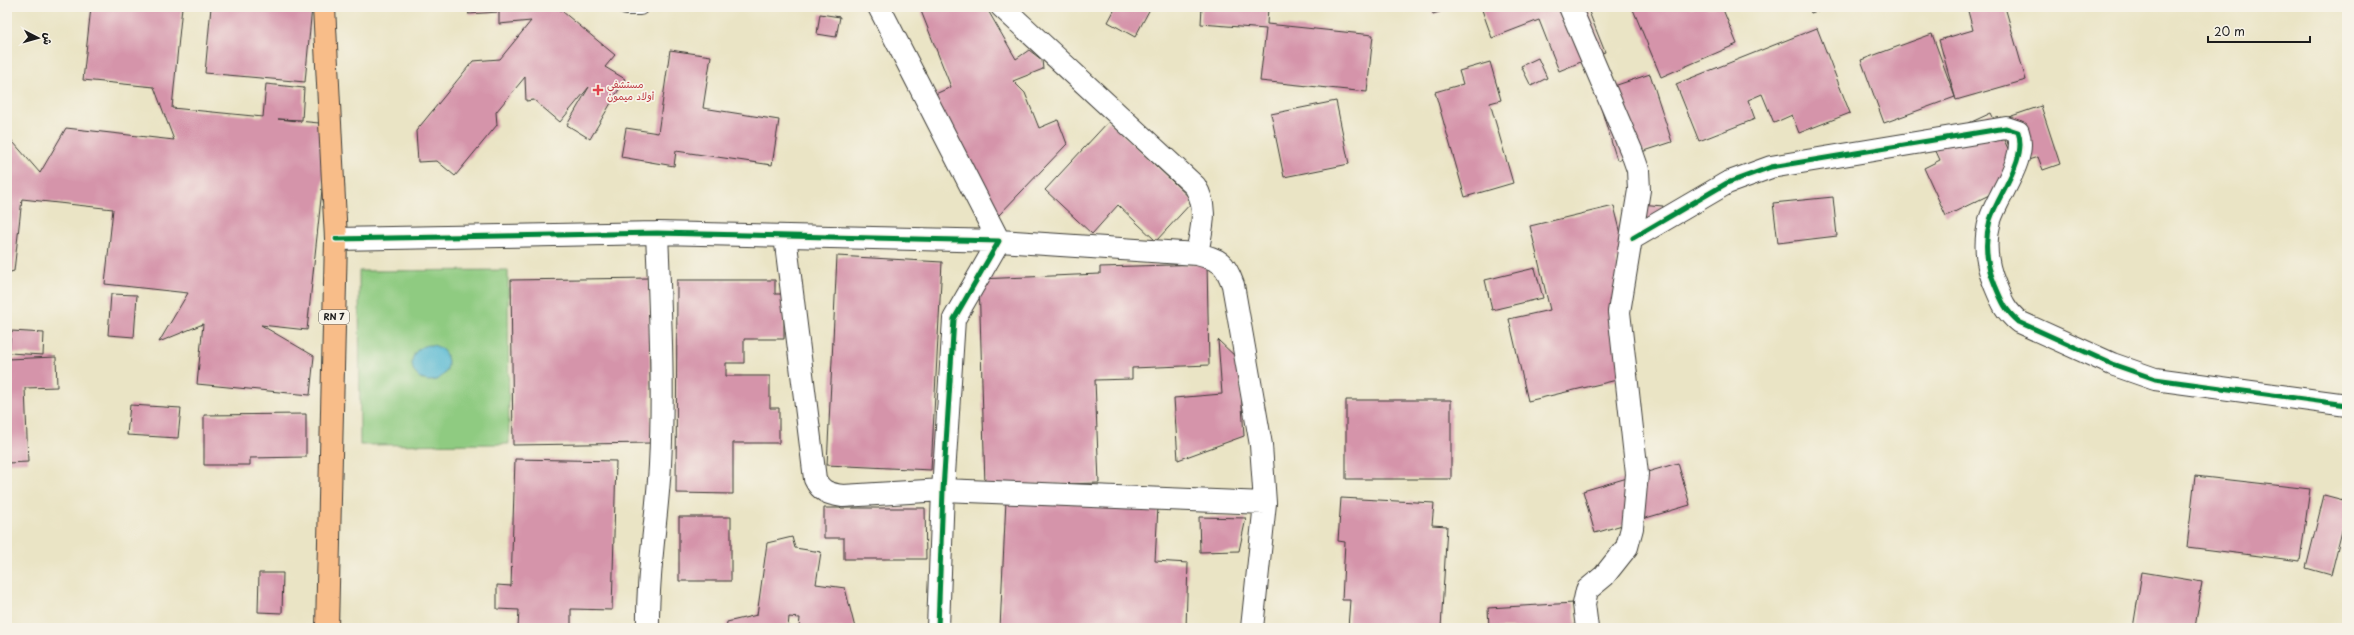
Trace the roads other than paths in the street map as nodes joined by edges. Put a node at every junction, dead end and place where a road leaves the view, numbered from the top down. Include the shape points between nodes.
1 (324, 7) edge
2 (626, 7) edge
3 (640, 7) edge
4 (879, 7) edge
5 (1002, 7) edge
6 (1570, 7) edge
7 (657, 233) junction
8 (785, 236) junction
9 (1633, 238) junction
10 (336, 239) junction
11 (999, 241) junction
12 (1197, 254) junction
13 (2347, 404) edge
14 (943, 490) junction
15 (1265, 503) junction
16 (327, 628) edge
17 (648, 628) edge
18 (938, 628) edge
19 (1252, 628) edge
20 (1587, 628) edge

1 - 10 main road, RN 7
2 - 3 lane
4 - 11 street
5 - 12 street via 1195,186 1202,198 1204,210
6 - 9 street via 1638,170 1639,190
7 - 8 street
7 - 10 street
7 - 17 street via 663,371 660,466 651,555
8 - 11 street
8 - 14 street via 815,479 819,488 829,494 843,496
9 - 13 street via 1727,183 1771,167 2006,128 2018,132 2021,150 1990,220 1986,241 1988,268 2006,312 2019,322 2112,364 2155,379
9 - 20 street via 1619,312 1637,474 1636,504 1627,547 1604,576 1587,590 1584,604
10 - 16 main road, RN 7
11 - 12 street
11 - 14 street via 954,319
12 - 15 street via 1216,259 1227,268 1233,285 1261,445
14 - 15 street
14 - 18 street
15 - 19 street

